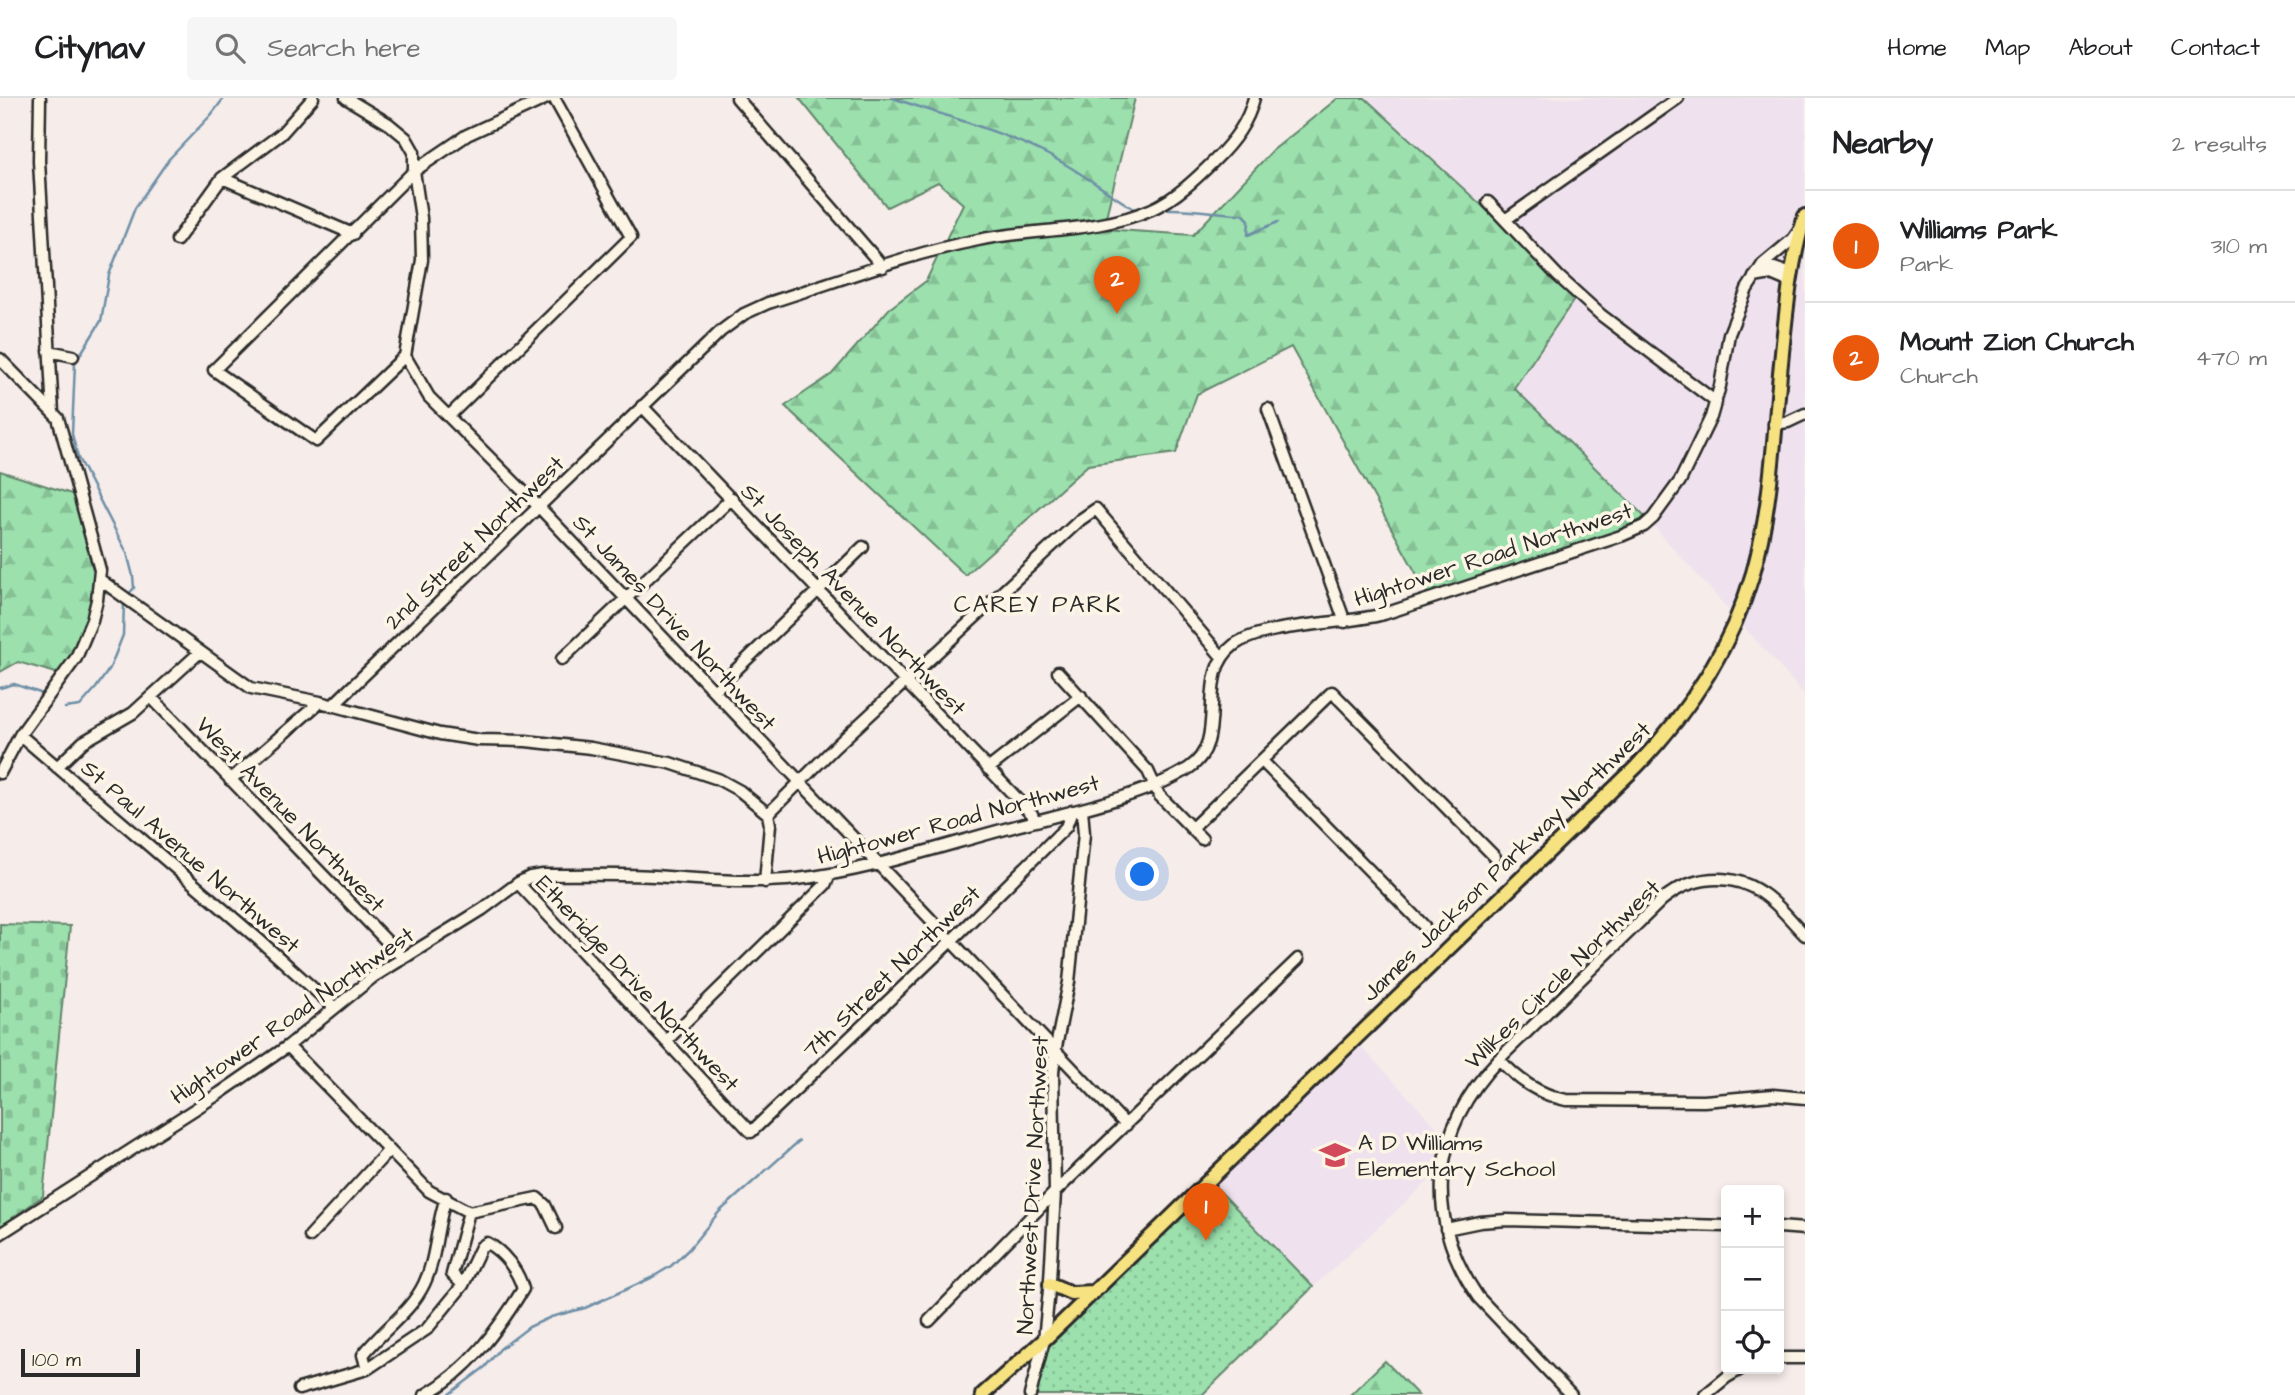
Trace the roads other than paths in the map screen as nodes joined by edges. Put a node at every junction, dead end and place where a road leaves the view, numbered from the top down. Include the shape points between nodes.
1 (40, 98) edge
2 (313, 98) edge
3 (346, 98) edge
4 (547, 98) edge
5 (554, 98) edge
6 (737, 98) edge
7 (1254, 98) edge
8 (1678, 98) edge
9 (414, 171) junction
10 (222, 178) junction
11 (1488, 202) dead end
12 (1505, 220) junction
13 (1803, 221) edge
14 (353, 234) junction
15 (177, 240) dead end
16 (883, 267) junction
17 (1756, 275) junction
18 (1790, 278) junction
19 (49, 351) junction
20 (73, 356) dead end
21 (405, 356) junction
22 (0, 359) edge
23 (1716, 402) junction
24 (642, 406) junction
25 (1268, 409) dead end
26 (53, 413) junction
27 (1805, 414) edge
28 (449, 416) junction
29 (1774, 424) junction
30 (732, 498) junction
31 (538, 507) junction
32 (863, 547) dead end
33 (99, 579) junction
34 (818, 590) junction
35 (626, 599) junction
36 (1345, 622) junction
37 (199, 653) junction
38 (1222, 657) junction
39 (562, 659) dead end
40 (1058, 672) dead end
41 (906, 682) junction
42 (714, 691) junction
43 (1080, 696) junction
44 (151, 697) junction
45 (320, 702) junction
46 (332, 706) junction
47 (20, 735) junction
48 (1262, 761) junction
49 (58, 767) junction
50 (988, 768) junction
51 (0, 772) edge
52 (230, 780) junction
53 (800, 784) junction
54 (1153, 786) junction
55 (1077, 810) junction
56 (768, 814) junction
57 (1035, 821) junction
58 (1192, 828) junction
59 (1202, 839) dead end
60 (1494, 857) dead end
61 (877, 864) junction
62 (830, 874) junction
63 (765, 882) junction
64 (518, 883) junction
65 (1424, 926) dead end
66 (1805, 935) edge
67 (950, 942) junction
68 (402, 957) junction
69 (1298, 959) dead end
70 (335, 1008) junction
71 (666, 1041) junction
72 (288, 1046) junction
73 (1055, 1052) junction
74 (1499, 1059) junction
75 (1805, 1098) edge
76 (730, 1109) joint
77 (1126, 1125) junction
78 (389, 1150) junction
79 (1055, 1192) junction
80 (446, 1198) junction
81 (469, 1212) junction
82 (1721, 1226) edge
83 (1784, 1227) edge
84 (556, 1228) dead end
85 (1446, 1229) junction
86 (1805, 1229) edge
87 (0, 1234) edge
88 (310, 1236) dead end
89 (1050, 1284) junction
90 (463, 1285) junction
91 (1093, 1292) junction
92 (929, 1321) dead end
93 (1044, 1340) junction
94 (1784, 1358) edge
95 (1805, 1358) edge
96 (367, 1369) junction
97 (1732, 1374) edge
98 (299, 1389) dead end
99 (992, 1393) edge
100 (425, 1395) edge
101 (1030, 1395) edge
102 (1571, 1395) edge
103 (1705, 1395) edge

1 - 19 street
2 - 10 street via 281,134
3 - 9 street via 405,138 414,152
4 - 9 street via 467,135
5 - 28 street via 631,237
6 - 16 street
7 - 16 street, 2nd Street Northwest via 1245,125 1225,149 1154,208 1101,224 978,240
8 - 12 street
9 - 14 street
9 - 21 street via 422,260
10 - 14 street
10 - 15 street
11 - 12 street
12 - 23 street via 1601,315
13 - 17 street, Hightower Road Northwest via 1793,239
13 - 18 main road, James Jackson Parkway Northwest
14 - 21 street via 215,370 316,441
16 - 24 street, 2nd Street Northwest via 744,314
17 - 18 street
17 - 23 street, Hightower Road Northwest via 1729,334
18 - 29 main road, James Jackson Parkway Northwest
19 - 20 street
19 - 26 street
21 - 28 street, St James Drive Northwest via 429,397
22 - 26 street
23 - 36 street, Hightower Road Northwest via 1680,481 1644,526 1397,610
24 - 30 street, St Joseph Avenue Northwest
24 - 31 street, 2nd Street Northwest
25 - 36 street
26 - 33 street via 89,525
27 - 29 street
28 - 31 street, St James Drive Northwest
29 - 91 main road, James Jackson Parkway Northwest via 1760,543 1744,600 1708,677 1676,723 1636,767
30 - 34 street, St Joseph Avenue Northwest
30 - 35 street
31 - 35 street, St James Drive Northwest
31 - 46 street, 2nd Street Northwest
32 - 34 street
33 - 37 street
33 - 47 street via 92,620 76,658
34 - 41 street, St Joseph Avenue Northwest
34 - 42 street
35 - 39 street
35 - 42 street, St James Drive Northwest
36 - 38 street, Hightower Road Northwest via 1266,633 1235,644
37 - 44 street
37 - 45 street via 251,688
38 - 41 street via 1096,509
38 - 54 street, Hightower Road Northwest via 1211,694 1205,751 1190,767
40 - 43 street
41 - 50 street, St Joseph Avenue Northwest
41 - 53 street
42 - 53 street, St James Drive Northwest
43 - 50 street
43 - 54 street via 1148,771
44 - 49 street via 83,742
44 - 52 street, West Avenue Northwest
45 - 46 street
45 - 52 street
46 - 56 street via 449,735 591,748 670,763 718,779
47 - 49 street, St Paul Avenue Northwest
47 - 51 street
48 - 58 street
48 - 60 street via 1332,692
48 - 65 street
49 - 70 street, St Paul Avenue Northwest
50 - 57 street, St Joseph Avenue Northwest
52 - 68 street, West Avenue Northwest
53 - 56 street
53 - 61 street, St James Drive Northwest
54 - 55 street, Hightower Road Northwest
54 - 58 street
55 - 57 street, Hightower Road Northwest
55 - 67 street, 7th Street Northwest via 1066,827
55 - 73 street, Northwest Drive Northwest via 1084,834 1069,982
56 - 63 street
57 - 61 street, Hightower Road Northwest
58 - 59 street
61 - 62 street, Hightower Road Northwest
61 - 67 street, St James Drive Northwest
62 - 63 street, Hightower Road Northwest
62 - 71 street via 825,885
63 - 64 street, Hightower Road Northwest via 543,875
64 - 68 street, Hightower Road Northwest
64 - 71 street, Etheridge Drive Northwest
66 - 74 street, Wilkes Circle Northwest via 1752,887 1726,879 1686,884 1662,900
67 - 73 street, St James Drive Northwest
67 - 76 street, 7th Street Northwest via 751,1132
68 - 70 street, Hightower Road Northwest
69 - 77 street
70 - 72 street, Hightower Road Northwest
71 - 76 street, Etheridge Drive Northwest
72 - 78 street
72 - 87 street, Hightower Road Northwest
73 - 77 street, St James Drive Northwest
73 - 79 street, Northwest Drive Northwest
74 - 75 street via 1528,1086 1566,1100
74 - 85 street, Wilkes Circle Northwest via 1470,1093 1451,1134 1442,1182
77 - 79 street
78 - 80 street via 429,1191
78 - 88 street
79 - 89 street, Northwest Drive Northwest
79 - 92 street
80 - 81 street
80 - 96 street via 424,1284 405,1313 363,1355
81 - 84 street via 537,1198
81 - 90 street via 452,1274
82 - 85 street via 1507,1220
83 - 86 street
85 - 102 street, Wilkes Circle Northwest via 1459,1266 1478,1297
89 - 91 main road via 1071,1293
89 - 93 street, Northwest Drive Northwest
90 - 96 street via 427,1329
90 - 100 street via 487,1243 503,1255 523,1289 481,1350
91 - 93 main road, James Jackson Parkway Northwest
93 - 99 main road, James Jackson Parkway Northwest
93 - 101 street, Northwest Drive Northwest
94 - 95 street
96 - 98 street
97 - 103 street

